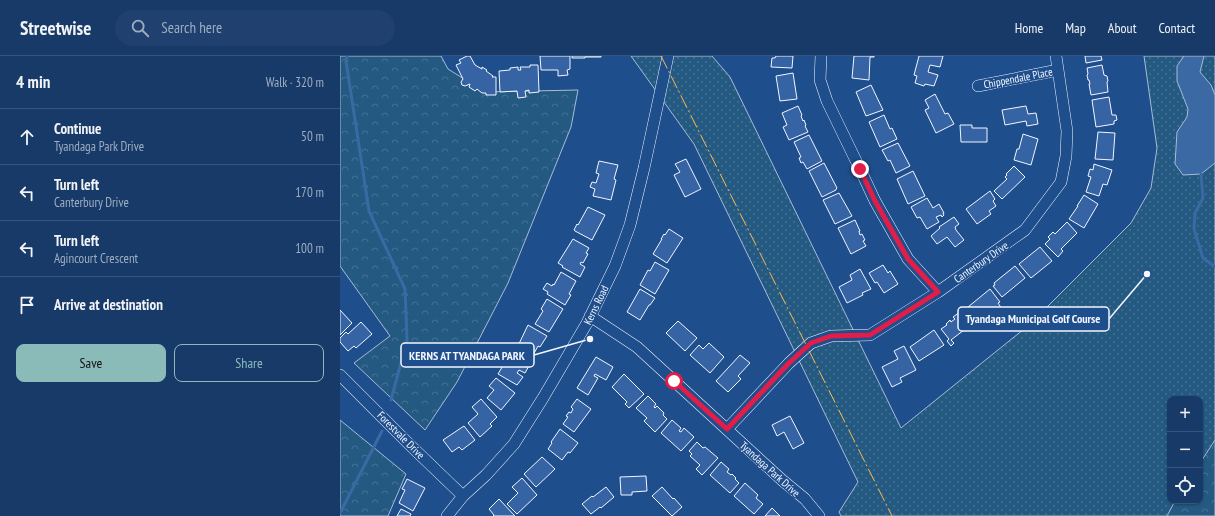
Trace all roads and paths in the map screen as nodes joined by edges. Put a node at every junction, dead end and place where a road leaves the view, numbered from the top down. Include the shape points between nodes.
1 (668, 56) edge
2 (821, 56) edge
3 (1056, 56) edge
4 (1058, 70) junction
5 (978, 86) dead end
6 (938, 292) junction
7 (590, 316) junction
8 (340, 375) edge
9 (727, 429) junction
10 (463, 496) junction
11 (447, 516) edge
12 (820, 516) edge

1 - 7 street, Kerns Road via 630,225 615,266
2 - 6 street via 820,80 827,102 875,201 908,259
3 - 4 street, Canterbury Drive
4 - 5 street, Chippendale Place
4 - 6 street, Canterbury Drive via 1067,131 1061,182 1025,230
6 - 9 street, Canterbury Drive via 870,335 831,336 811,343
7 - 9 street, Tyandaga Park Drive via 637,347
7 - 10 street, Kerns Road via 514,444
8 - 10 street, Forestvale Drive
9 - 12 street, Tyandaga Park Drive via 805,499
10 - 11 street, Kerns Road

